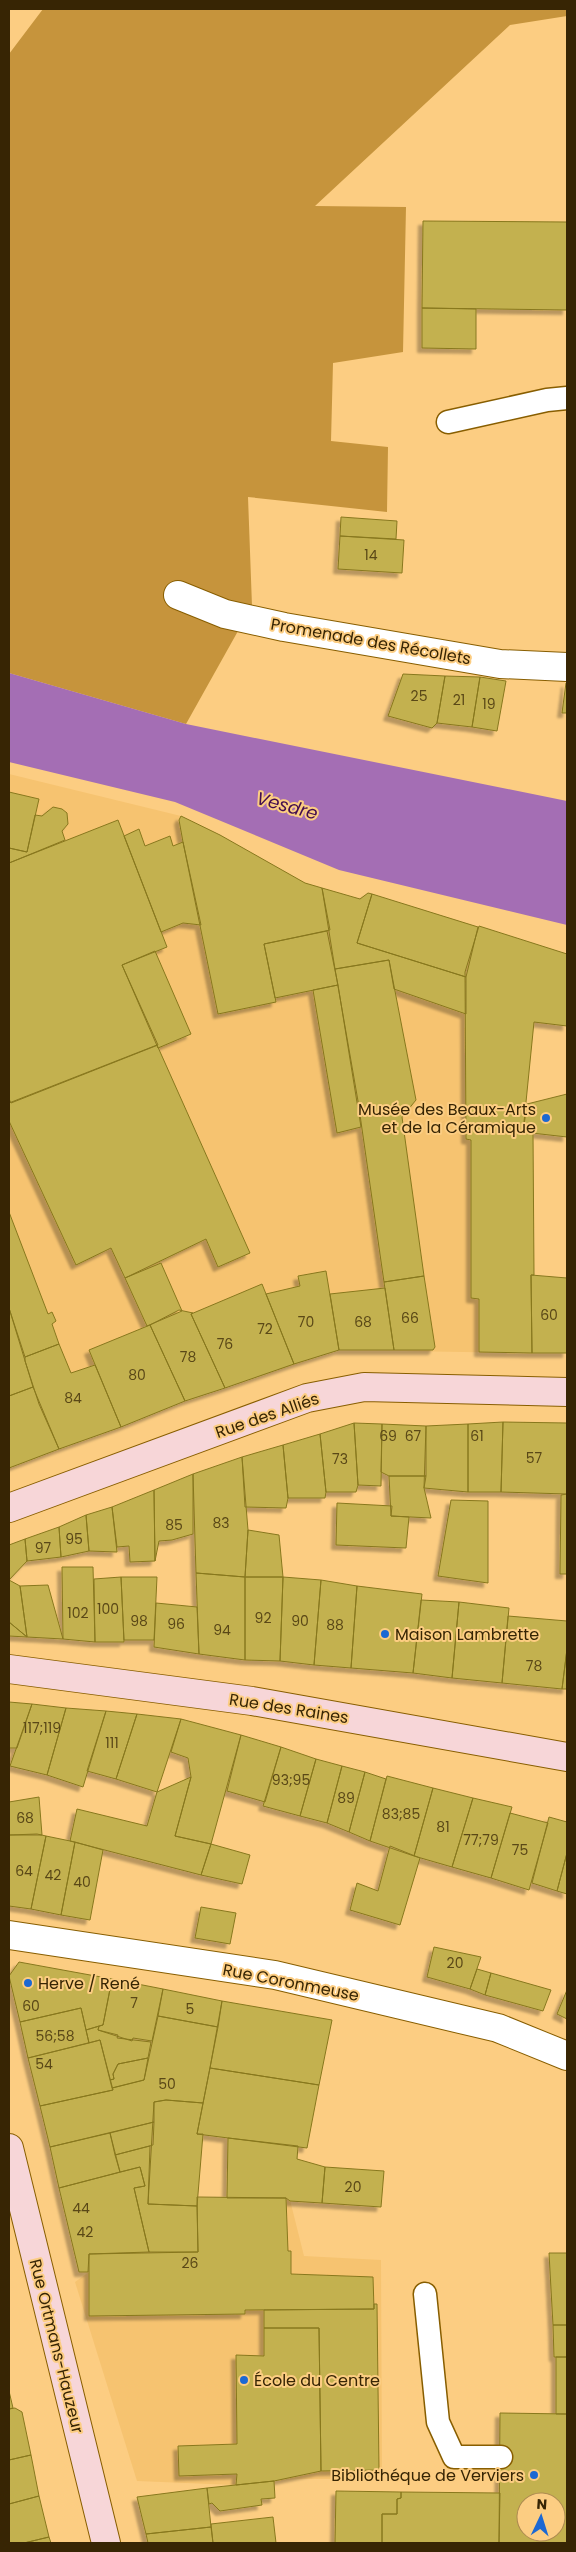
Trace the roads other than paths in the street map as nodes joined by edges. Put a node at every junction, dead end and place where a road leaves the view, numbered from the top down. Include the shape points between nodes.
1 (567, 398) edge
2 (448, 422) dead end
3 (178, 595) dead end
4 (567, 667) edge
5 (567, 1392) edge
6 (9, 1508) edge
7 (9, 1669) edge
8 (567, 1756) edge
9 (9, 1935) edge
10 (567, 2056) edge
11 (9, 2148) edge
12 (425, 2294) dead end
13 (500, 2457) dead end
14 (106, 2543) edge

1 - 2 lane
3 - 4 street, Promenade des Récollets via 225,614 284,627 500,664
5 - 6 street, Rue des Alliés via 364,1387 307,1398
7 - 8 street, Rue des Raines via 252,1701
9 - 10 street, Rue Coronmeuse via 275,1975 498,2028
11 - 14 street, Rue Ortmans-Hauzeur
12 - 13 lane via 438,2422 454,2457

